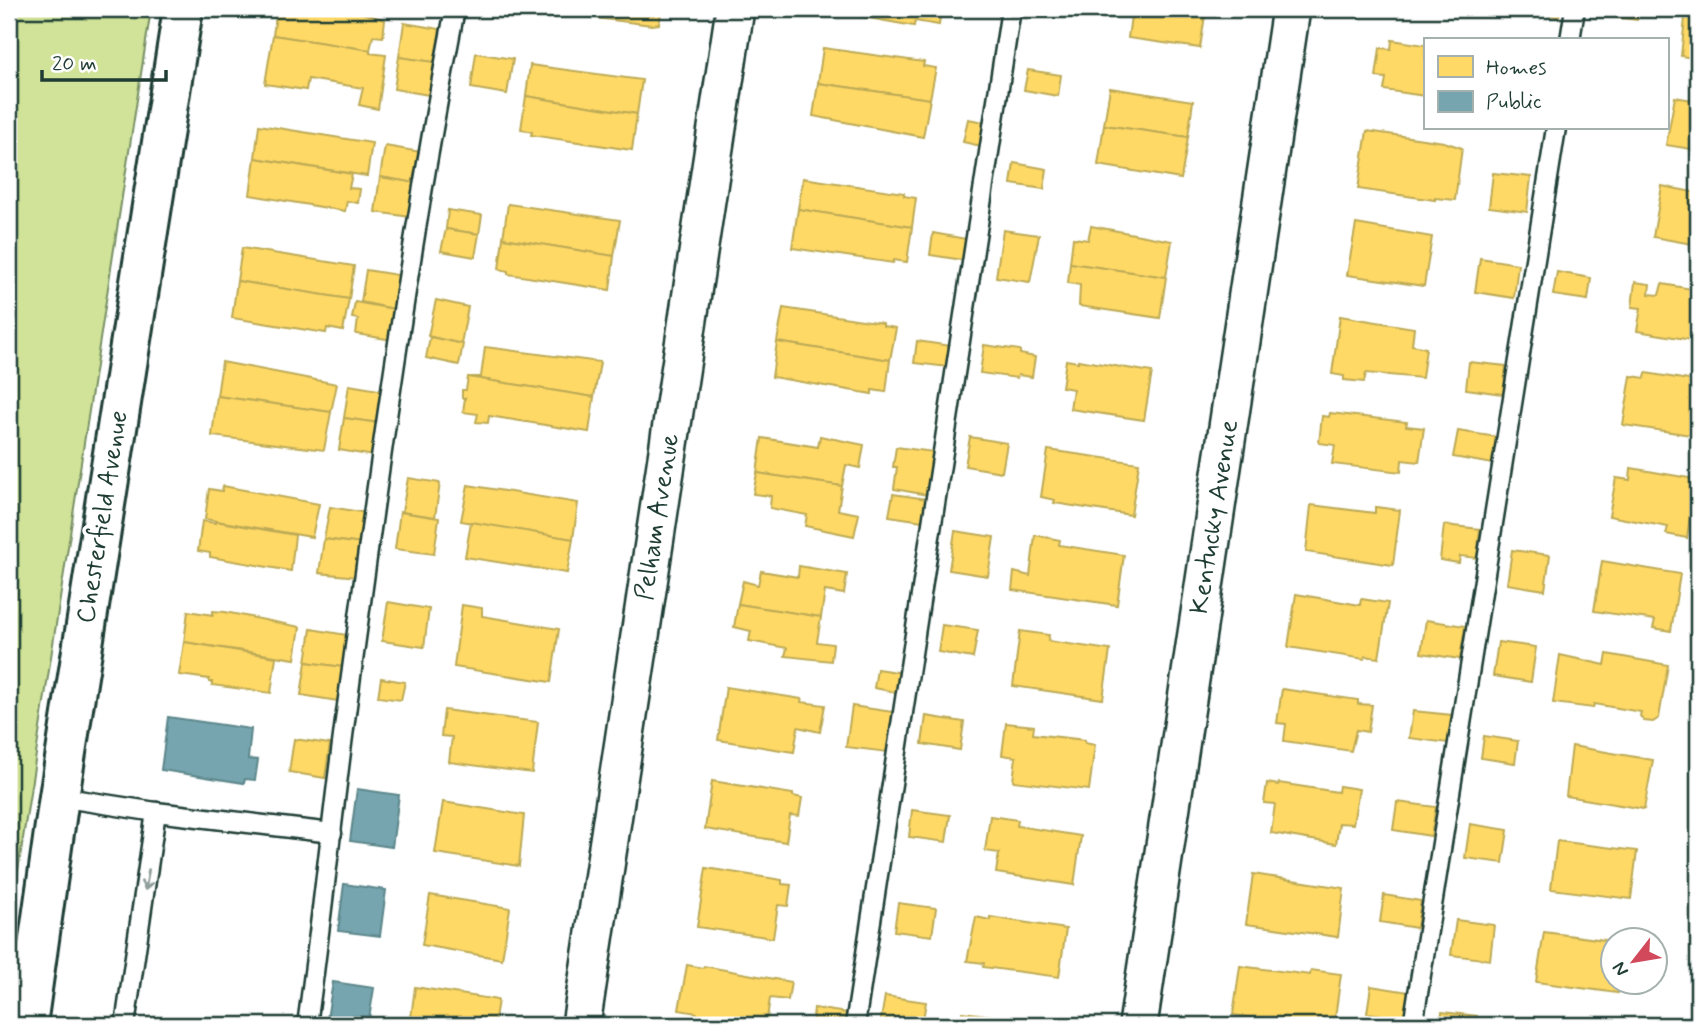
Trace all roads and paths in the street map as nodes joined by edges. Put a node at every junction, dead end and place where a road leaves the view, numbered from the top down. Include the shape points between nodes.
1 (183, 9) edge
2 (455, 9) edge
3 (735, 9) edge
4 (1012, 9) edge
5 (1291, 9) edge
6 (1575, 9) edge
7 (1570, 38) edge
8 (1556, 130) edge
9 (59, 797) junction
10 (156, 812) junction
11 (332, 834) junction
12 (27, 1025) edge
13 (125, 1025) edge
14 (307, 1025) edge
15 (581, 1025) edge
16 (855, 1025) edge
17 (1138, 1025) edge
18 (1413, 1025) edge

1 - 9 street, Chesterfield Avenue
2 - 11 lane via 386,435
3 - 15 street, Pelham Avenue
4 - 16 lane
5 - 17 street, Kentucky Avenue
6 - 7 lane
8 - 18 lane
9 - 10 lane
9 - 12 street, Chesterfield Avenue
10 - 11 lane
10 -> 13 lane
11 - 14 lane

